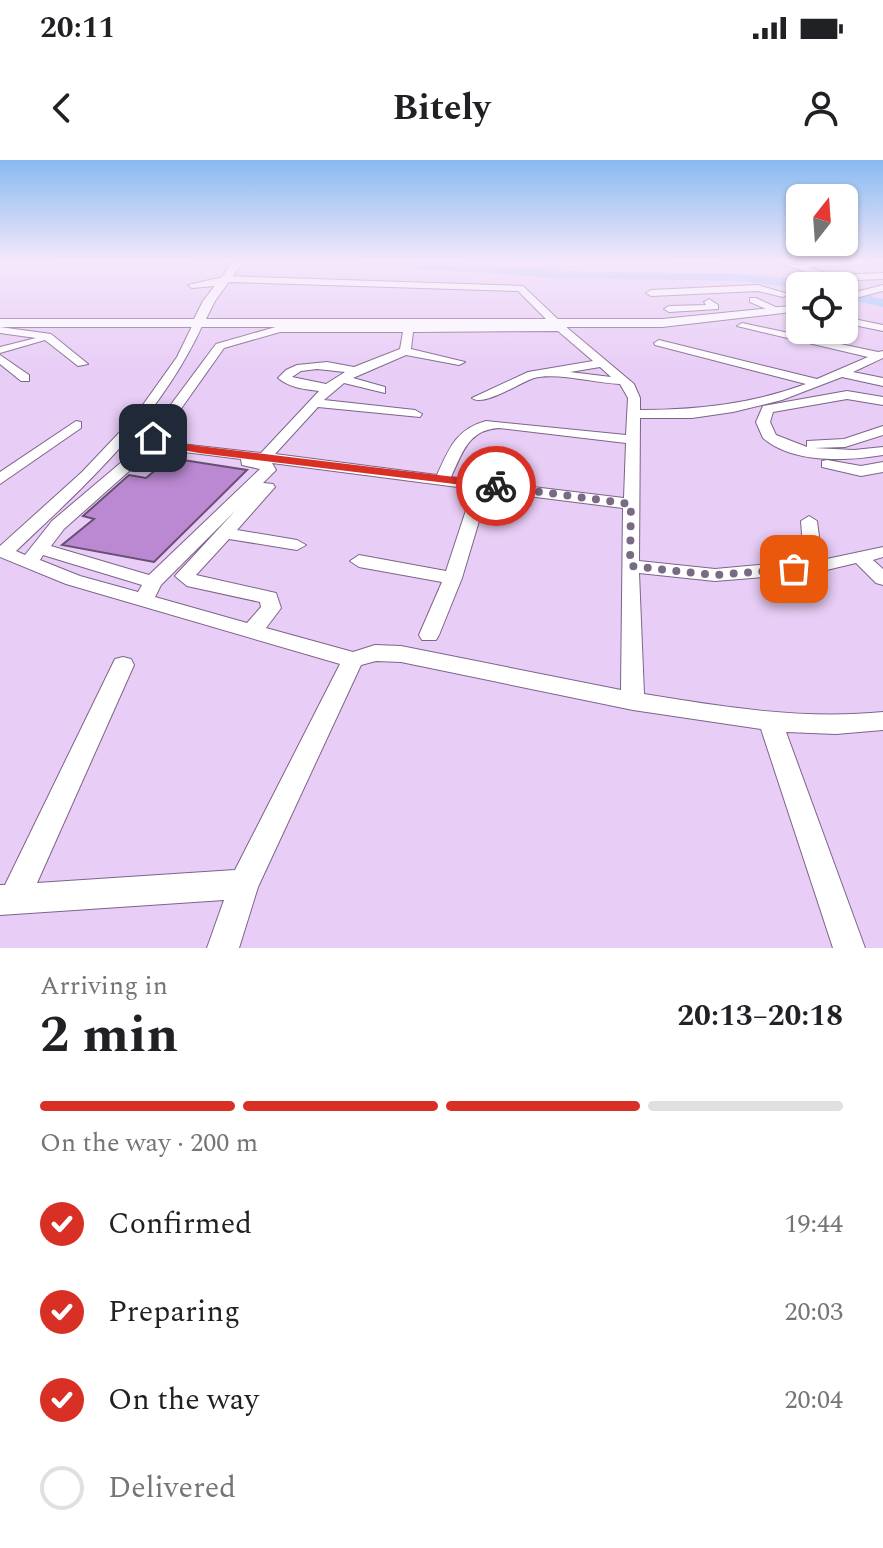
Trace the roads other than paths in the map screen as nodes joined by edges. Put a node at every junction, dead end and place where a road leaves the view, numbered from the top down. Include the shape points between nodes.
1 (214, 298) edge
2 (527, 298) edge
3 (656, 298) edge
4 (766, 298) edge
5 (753, 300) junction
6 (665, 306) junction
7 (786, 310) edge
8 (779, 311) junction
9 (204, 312) junction
10 (250, 320) junction
11 (154, 321) junction
12 (684, 322) junction
13 (0, 323) edge
14 (858, 323) edge
15 (409, 326) junction
16 (558, 326) junction
17 (742, 326) dead end
18 (883, 328) edge
19 (0, 330) edge
20 (50, 338) junction
21 (192, 339) junction
22 (659, 343) dead end
23 (0, 350) edge
24 (405, 351) junction
25 (881, 355) edge
26 (0, 358) edge
27 (459, 362) dead end
28 (602, 363) junction
29 (82, 364) dead end
30 (355, 371) junction
31 (558, 373) junction
32 (843, 374) junction
33 (25, 378) dead end
34 (341, 378) junction
35 (623, 381) junction
36 (883, 382) edge
37 (817, 383) junction
38 (328, 388) junction
39 (381, 390) dead end
40 (478, 398) dead end
41 (763, 399) junction
42 (883, 401) edge
43 (315, 403) junction
44 (781, 407) junction
45 (415, 414) dead end
46 (636, 414) junction
47 (76, 425) dead end
48 (883, 430) edge
49 (633, 440) junction
50 (779, 443) junction
51 (883, 451) edge
52 (267, 455) junction
53 (803, 459) dead end
54 (290, 462) junction
55 (883, 467) edge
56 (0, 479) edge
57 (443, 479) junction
58 (482, 484) junction
59 (631, 504) junction
60 (809, 521) dead end
61 (226, 533) junction
62 (297, 545) dead end
63 (2, 552) edge
64 (883, 552) edge
65 (34, 556) junction
66 (859, 556) junction
67 (359, 561) dead end
68 (630, 566) junction
69 (814, 567) junction
70 (453, 578) junction
71 (883, 579) edge
72 (148, 591) junction
73 (251, 632) junction
74 (429, 635) dead end
75 (353, 660) junction
76 (123, 665) dead end
77 (633, 701) junction
78 (883, 721) edge
79 (770, 722) junction
80 (244, 884) junction
81 (7, 900) edge
82 (223, 948) edge
83 (849, 948) edge

1 - 9 main road
2 - 16 street
3 - 6 street
4 - 5 street
5 - 6 street via 709,302 715,307
5 - 8 street
6 - 12 street
7 - 8 main road
8 - 12 main road
9 - 10 main road
9 - 11 main road
9 - 11 main road
9 - 21 street
10 - 15 main road
10 - 21 main road
11 - 13 main road
11 - 21 main road
12 - 16 main road
14 - 18 street
15 - 16 main road
15 - 24 street
15 - 52 street via 279,329 224,344 153,438 199,449
16 - 28 street
17 - 25 street
19 - 20 street
20 - 23 street
20 - 29 street
21 - 63 street via 181,363 117,447
22 - 37 street
24 - 27 street
24 - 30 street
25 - 32 street
26 - 33 street
28 - 31 street
28 - 35 street
30 - 34 street
30 - 38 street via 310,367 295,369 284,378
31 - 35 street
31 - 40 street via 532,375
32 - 36 street
32 - 37 street
34 - 38 street
34 - 39 street
35 - 46 street via 630,387
37 - 41 street
38 - 43 street
41 - 44 street
41 - 46 street via 710,412
42 - 44 street via 847,395
43 - 45 street
43 - 52 street
44 - 50 street via 768,409 763,422 770,438
46 - 49 street
47 - 56 street
48 - 50 street via 845,443
49 - 57 street via 499,424 476,426 467,431
49 - 59 street
50 - 51 street via 841,457
52 - 54 street
53 - 55 street via 861,471
54 - 57 street
54 - 61 street
57 - 58 street
58 - 59 street
58 - 70 street
59 - 68 street
60 - 69 street
61 - 62 street
61 - 73 street via 184,576 269,597 271,608
63 - 65 street
64 - 66 street
65 - 72 street
65 - 72 street via 58,525 142,452 160,449 268,467
66 - 69 street
66 - 71 street
67 - 70 street
68 - 69 street via 715,575
68 - 77 street
70 - 74 street
72 - 73 street
73 - 75 street
75 - 77 street via 375,653 401,654
75 - 80 street
76 - 81 street
77 - 79 street
78 - 79 street via 814,727
79 - 83 street
80 - 81 street
80 - 82 street

